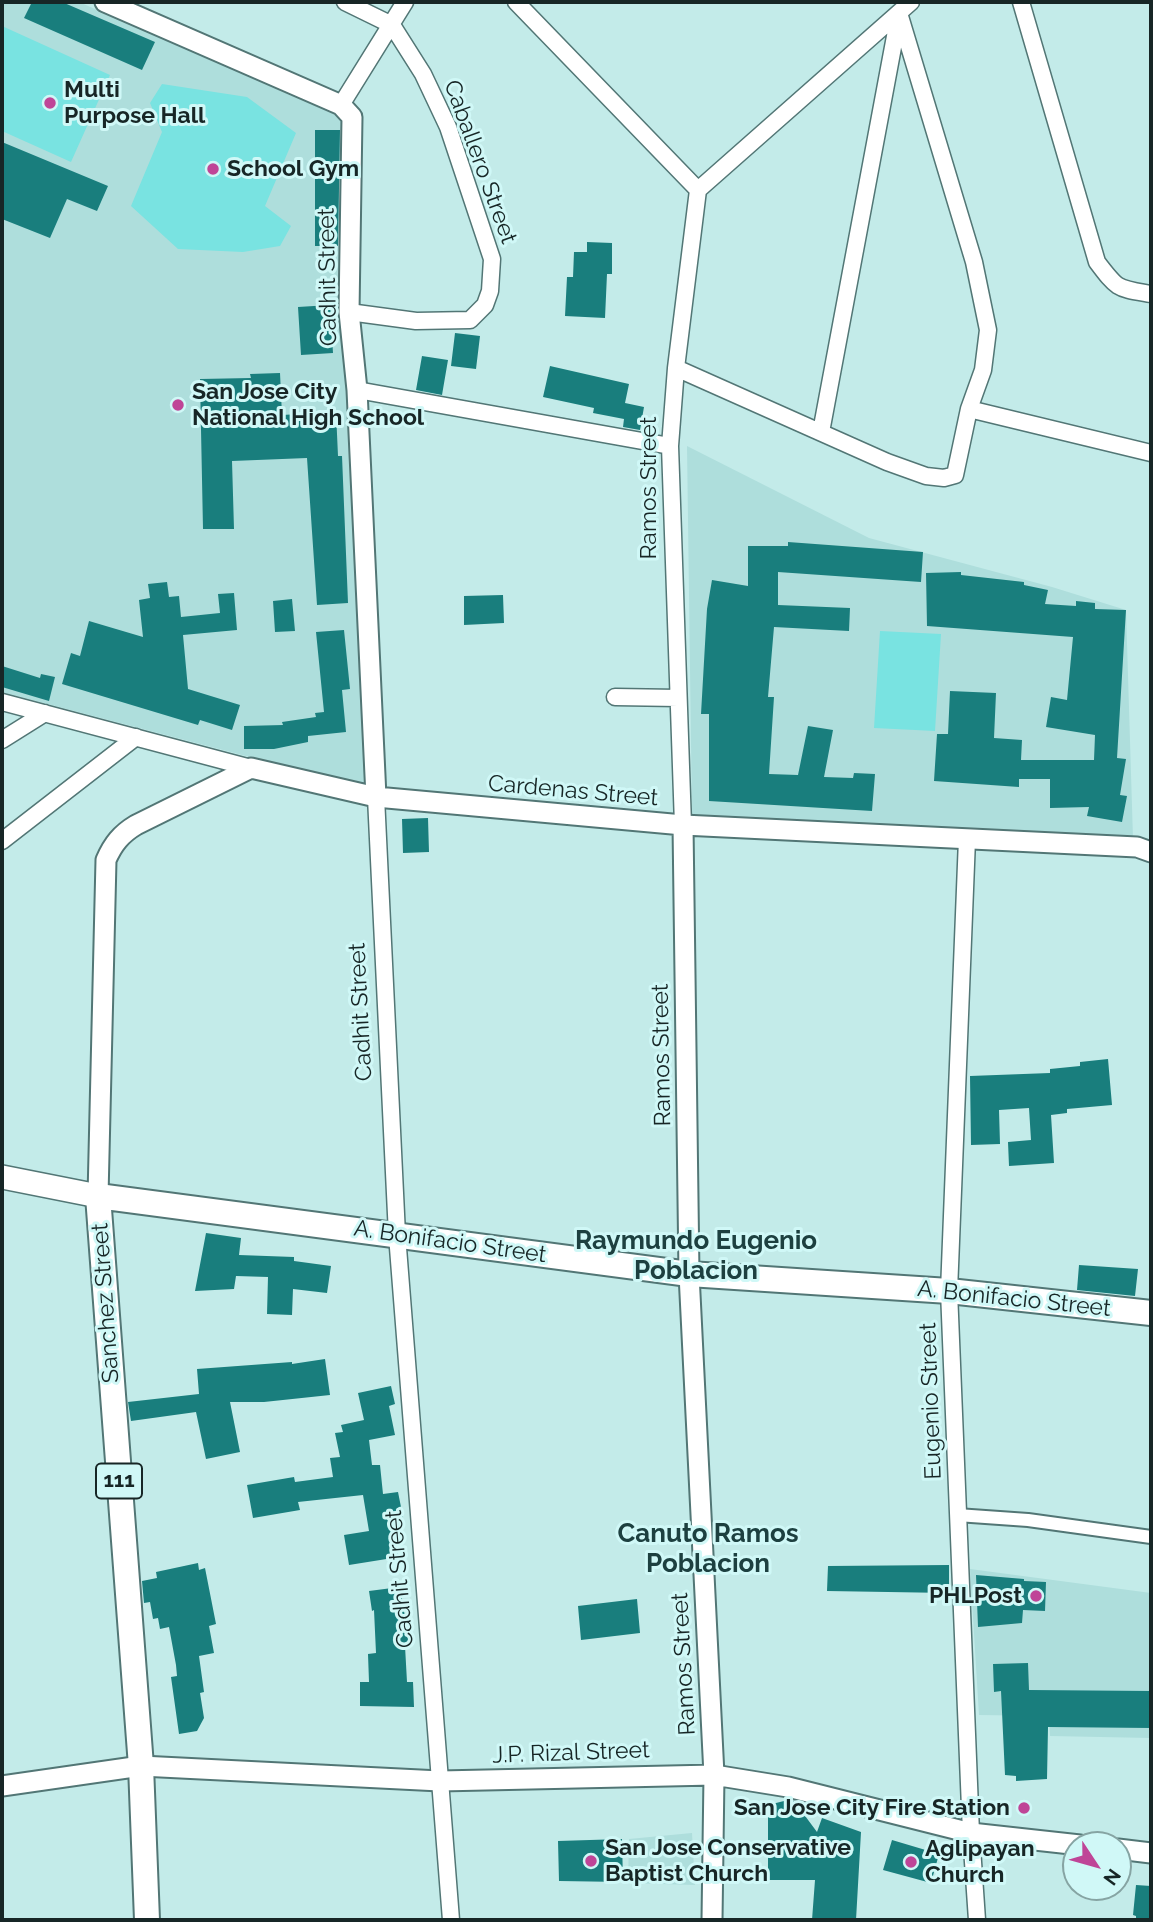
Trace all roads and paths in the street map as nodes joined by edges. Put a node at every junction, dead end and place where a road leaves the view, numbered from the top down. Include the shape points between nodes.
1 (105, 2) edge
2 (345, 2) edge
3 (405, 2) edge
4 (516, 2) edge
5 (1021, 2) edge
6 (905, 7) edge
7 (138, 8) edge
8 (391, 25) junction
9 (341, 106) junction
10 (698, 190) junction
11 (1151, 294) edge
12 (349, 312) junction
13 (676, 368) junction
14 (357, 390) junction
15 (969, 409) junction
16 (821, 432) junction
17 (670, 446) junction
18 (1151, 453) edge
19 (615, 697) dead end
20 (678, 698) junction
21 (2, 702) edge
22 (45, 713) junction
23 (136, 737) junction
24 (2, 740) edge
25 (251, 768) junction
26 (376, 797) junction
27 (683, 825) junction
28 (967, 839) junction
29 (2, 841) edge
30 (1151, 852) edge
31 (2, 1177) edge
32 (98, 1196) junction
33 (397, 1235) junction
34 (689, 1274) junction
35 (949, 1291) junction
36 (1151, 1313) edge
37 (957, 1515) junction
38 (1151, 1537) edge
39 (141, 1766) junction
40 (714, 1775) junction
41 (440, 1781) junction
42 (2, 1786) edge
43 (971, 1833) junction
44 (1062, 1843) edge
45 (1132, 1851) edge
46 (1151, 1853) edge
47 (147, 1920) edge
48 (451, 1920) edge
49 (712, 1920) edge
50 (977, 1920) edge

1 - 7 street
2 - 8 street
3 - 8 street
4 - 10 street
5 - 11 street via 1097,262 1114,285
6 - 10 street
6 - 15 street via 988,330 983,370
6 - 16 street
7 - 9 street
8 - 9 street
8 - 12 street, Caballero Street via 423,74 448,127 492,260 491,291 470,320 416,321
9 - 12 street, Cadhit Street via 353,119
10 - 13 street, Ramos Street
12 - 14 street, Cadhit Street
13 - 16 street
13 - 17 street, Ramos Street
14 - 17 street
14 - 26 street, Cadhit Street
15 - 16 street via 955,475 944,478 887,462
15 - 18 street
17 - 20 street, Ramos Street
19 - 20 street
20 - 27 street, Ramos Street
21 - 22 street, Cardenas Street
22 - 23 street, Cardenas Street
22 - 24 street
23 - 25 street, Cardenas Street
23 - 29 street
25 - 26 street, Cardenas Street
25 - 32 street, Sanchez Street via 130,829 113,845 106,860
26 - 27 street, Cardenas Street
26 - 33 street, Cadhit Street
27 - 28 street, Cardenas Street
27 - 34 street, Ramos Street
28 - 30 street, Cardenas Street via 1137,847
28 - 35 street, Eugenio Street
31 - 32 main road, A. Bonifacio Street
32 - 33 main road, A. Bonifacio Street
32 - 39 main road, Sanchez Street / 111
33 - 34 main road, A. Bonifacio Street
33 - 41 street, Cadhit Street
34 - 35 main road, A. Bonifacio Street
34 - 40 street, Ramos Street
35 - 36 main road, A. Bonifacio Street
35 - 37 street, Eugenio Street
37 - 38 street
37 - 43 street, Eugenio Street
39 - 41 street, J.P. Rizal Street
39 - 42 street, J.P. Rizal Street
39 - 47 main road, Sanchez Street / 111
40 - 41 street, J.P. Rizal Street
40 - 43 street, J.P. Rizal Street via 788,1787
40 - 49 street, Ramos Street
41 - 48 street, Cadhit Street
43 - 44 street, J.P. Rizal Street
43 - 50 street, Eugenio Street
45 - 46 street

